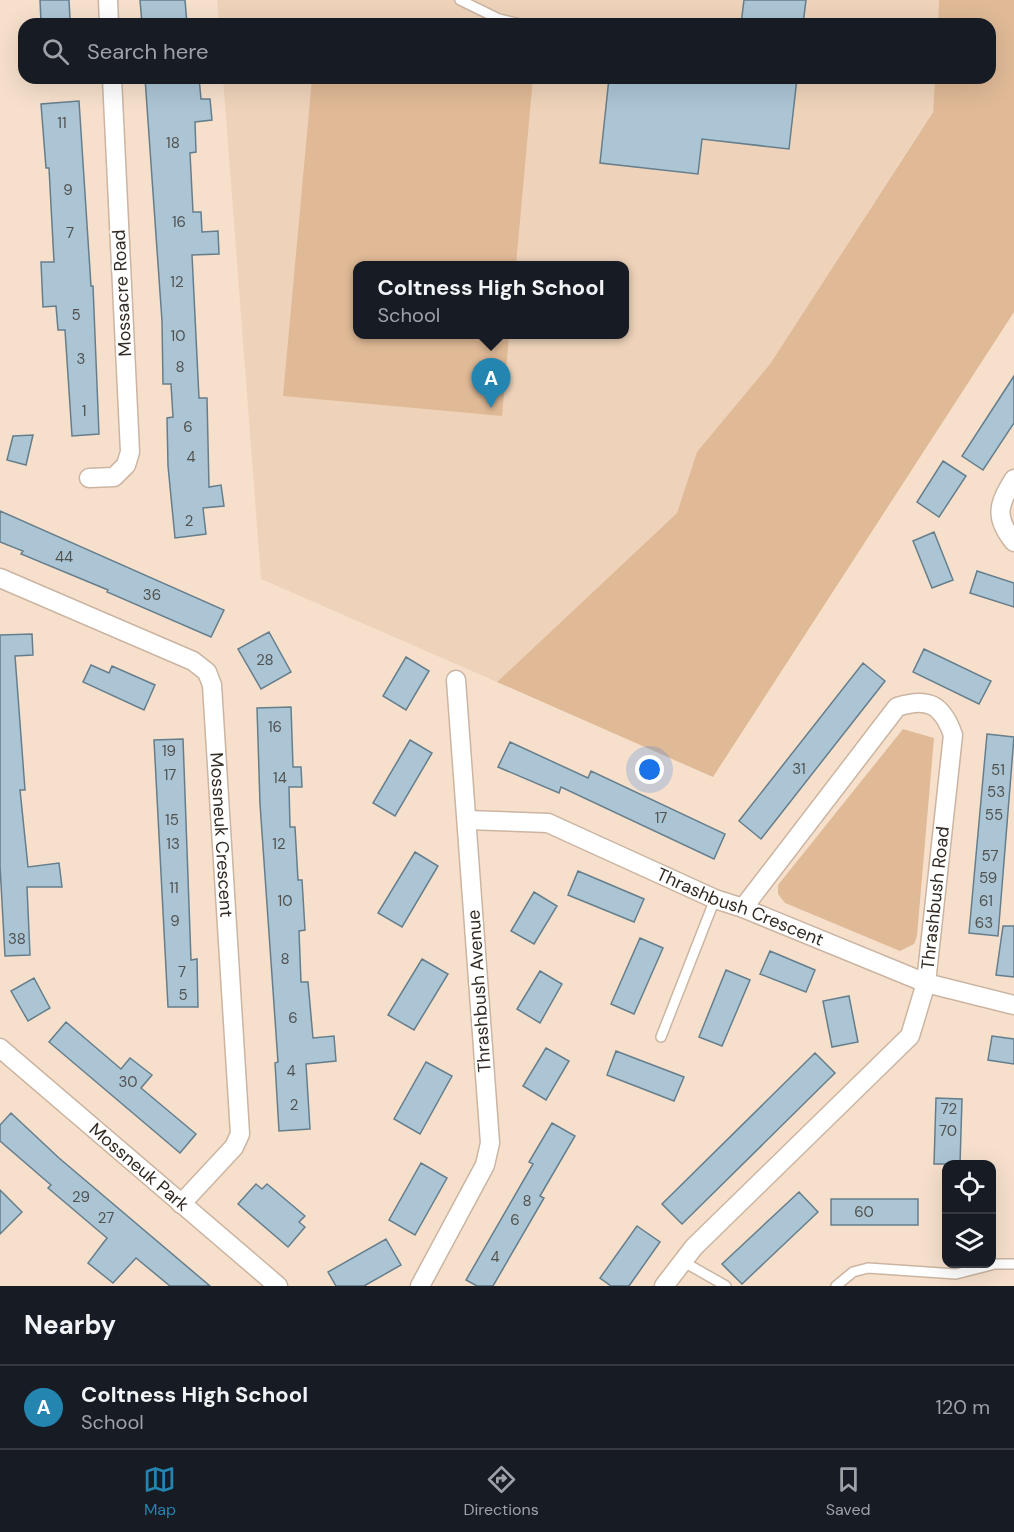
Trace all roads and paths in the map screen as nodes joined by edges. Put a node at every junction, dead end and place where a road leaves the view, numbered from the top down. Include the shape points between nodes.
1 (108, 0) edge
2 (460, 0) edge
3 (109, 18) edge
4 (497, 18) edge
5 (112, 84) edge
6 (89, 478) dead end
7 (1014, 479) edge
8 (1014, 543) edge
9 (0, 578) edge
10 (456, 680) dead end
11 (467, 820) junction
12 (716, 899) junction
13 (743, 908) junction
14 (926, 983) junction
15 (1014, 1005) edge
16 (661, 1037) dead end
17 (0, 1048) edge
18 (181, 1204) junction
19 (682, 1261) junction
20 (1014, 1264) edge
21 (278, 1286) edge
22 (420, 1286) edge
23 (664, 1286) edge
24 (726, 1286) edge
25 (836, 1286) edge

1 - 3 street
2 - 4 lane
5 - 6 street, Mossacre Road via 130,452 126,465 114,477
7 - 8 street via 1002,497 999,514
9 - 18 street, Mossneuk Crescent via 193,661 207,672 212,686 240,1134 234,1147
10 - 11 street, Thrashbush Avenue
11 - 12 street, Thrashbush Crescent via 548,823
11 - 22 street, Thrashbush Avenue via 490,1143 485,1165
12 - 13 street, Thrashbush Crescent
12 - 16 lane
13 - 14 street, Thrashbush Crescent
13 - 14 street, Thrashbush Road via 897,708 914,702 930,704 945,715 953,735
14 - 15 street, Thrashbush Crescent
14 - 19 street, Thrashbush Road via 910,1036
17 - 18 street, Mossneuk Park
18 - 21 street, Mossneuk Park
19 - 23 street, Thrashbush Road
19 - 24 lane
20 - 25 lane via 995,1264 956,1274 868,1268 852,1272

